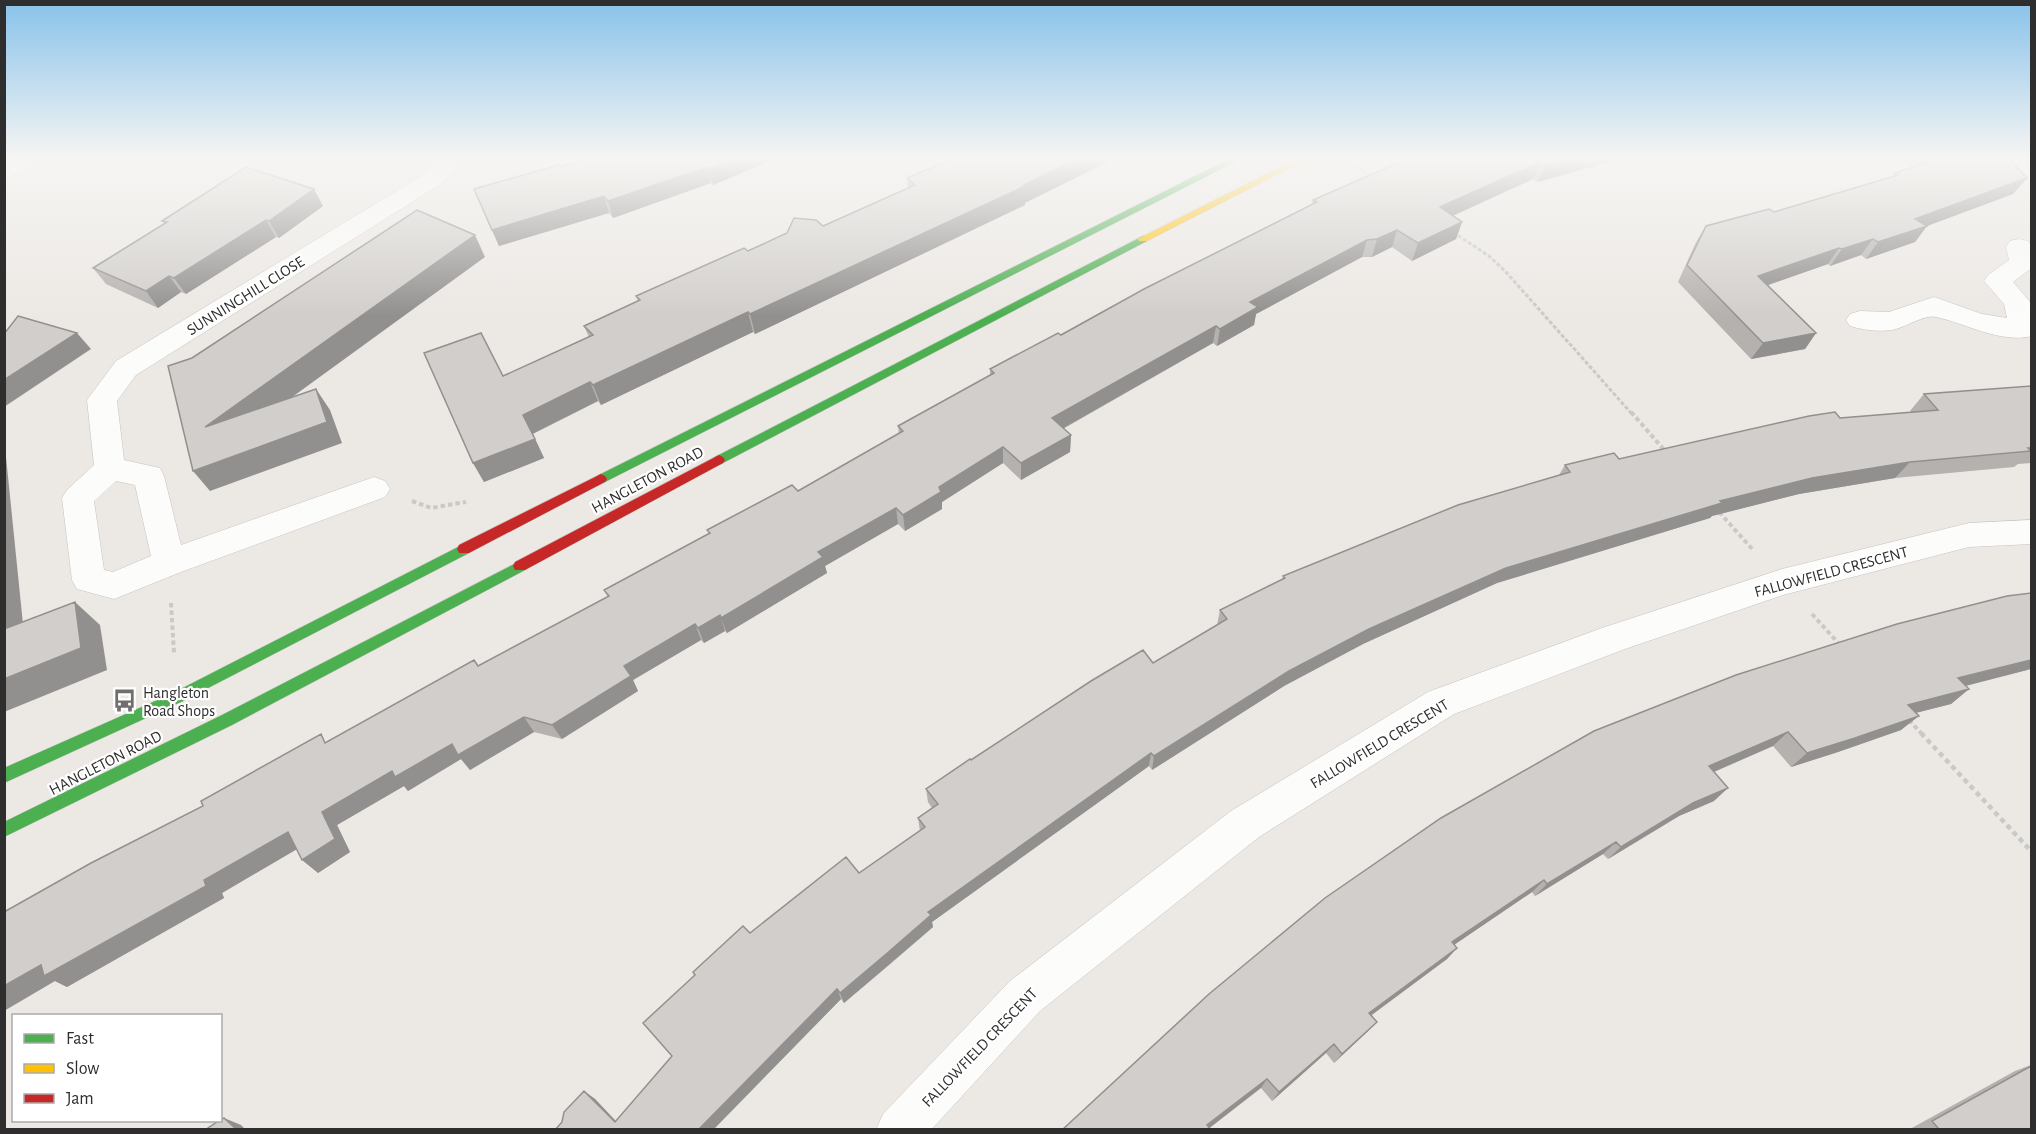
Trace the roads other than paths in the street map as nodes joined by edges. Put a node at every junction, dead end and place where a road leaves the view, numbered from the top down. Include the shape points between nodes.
1 (381, 211) edge
2 (1129, 211) edge
3 (1197, 211) edge
4 (1059, 245) junction
5 (2019, 247) dead end
6 (1091, 263) junction
7 (1860, 320) dead end
8 (2027, 332) edge
9 (110, 468) junction
10 (374, 489) road end
11 (2031, 532) edge
12 (169, 563) junction
13 (4, 776) edge
14 (4, 830) edge
15 (899, 1130) edge

1 - 9 street, SUNNINGHILL CLOSE via 126,368 102,400
2 - 4 main road, HANGLETON ROAD
3 - 6 main road, HANGLETON ROAD
4 - 6 main road
4 - 13 main road, HANGLETON ROAD via 371,602 176,698
5 - 8 street via 2023,262 1997,281 2017,302
6 - 14 main road, HANGLETON ROAD via 106,781
7 - 8 street via 1891,321 1934,306 1978,322
9 - 12 street via 149,476
9 - 12 street via 78,498 89,580 114,586
10 - 12 street
11 - 15 street, FALLOWFIELD CRESCENT via 1969,535 1782,582 1614,638 1441,703 1245,824 1025,996

